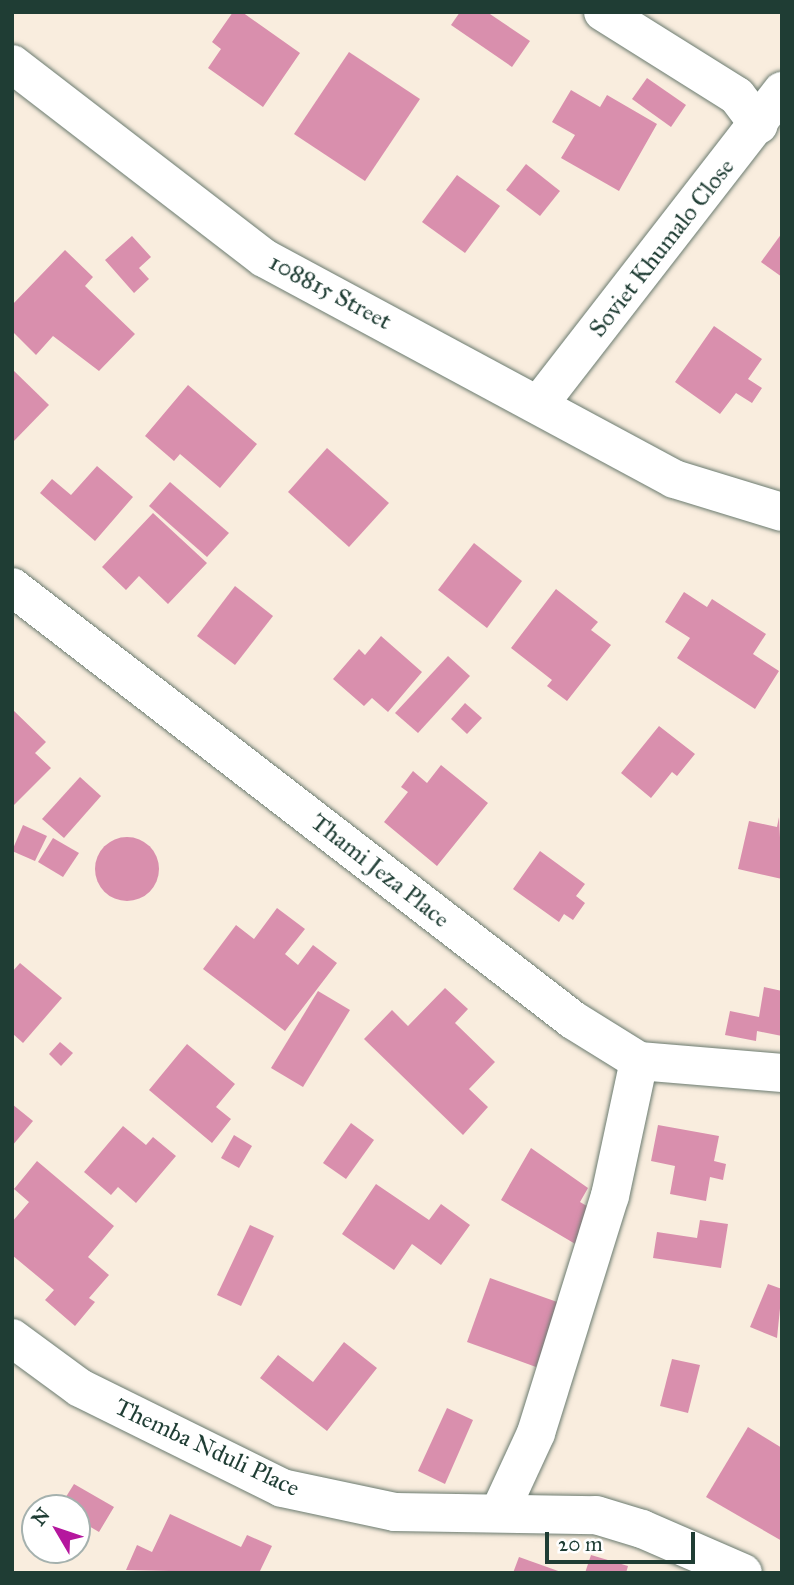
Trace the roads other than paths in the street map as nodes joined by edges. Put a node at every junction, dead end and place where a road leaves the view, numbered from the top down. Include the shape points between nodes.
1 (603, 12) edge
2 (12, 64) edge
3 (782, 91) edge
4 (759, 125) junction
5 (540, 403) junction
6 (782, 512) edge
7 (12, 587) edge
8 (639, 1061) junction
9 (782, 1073) edge
10 (12, 1338) edge
11 (500, 1511) junction
12 (743, 1573) edge

1 - 4 street via 737,96
2 - 5 street, 108815 Street via 264,258
3 - 4 street, Soviet Khumalo Close
4 - 5 street, Soviet Khumalo Close
5 - 6 street, 108815 Street via 674,479
7 - 8 street, Thami Jeza Place via 573,1020
8 - 9 street, Thami Jeza Place
8 - 11 street via 606,1209 536,1433
10 - 11 street, Themba Nduli Place via 80,1388 282,1489 395,1512
11 - 12 street, Themba Nduli Place via 596,1515 642,1529

